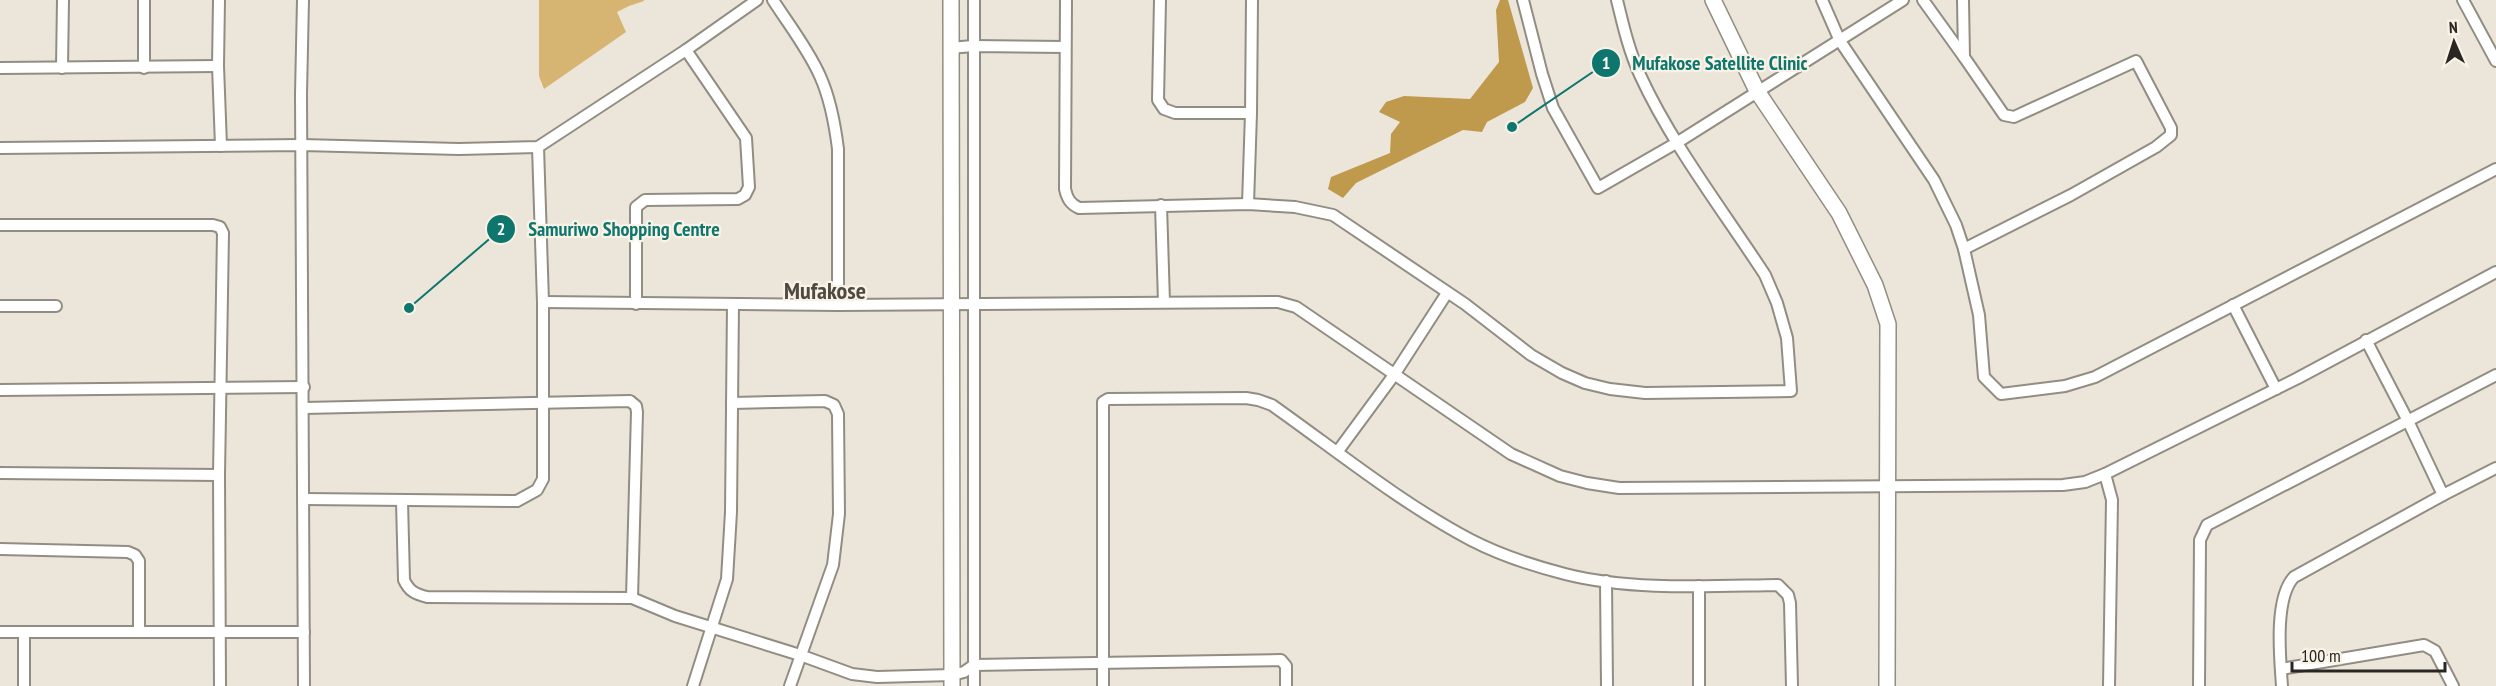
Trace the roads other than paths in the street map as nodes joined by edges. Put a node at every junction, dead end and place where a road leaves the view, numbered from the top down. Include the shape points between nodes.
1 (63, 0) edge
2 (144, 0) edge
3 (219, 0) edge
4 (303, 0) edge
5 (757, 0) edge
6 (774, 0) edge
7 (951, 0) edge
8 (974, 0) edge
9 (1066, 0) edge
10 (1160, 0) edge
11 (1252, 0) edge
12 (1523, 0) edge
13 (1617, 0) edge
14 (1713, 0) edge
15 (1822, 0) edge
16 (1903, 0) edge
17 (1923, 0) edge
18 (1963, 0) edge
19 (2463, 0) edge
20 (1840, 41) junction
21 (973, 46) junction
22 (1065, 46) junction
23 (950, 48) junction
24 (686, 50) junction
25 (1964, 57) junction
26 (2496, 62) edge
27 (218, 66) junction
28 (0, 68) edge
29 (62, 68) junction
30 (144, 68) junction
31 (1757, 91) junction
32 (1251, 113) junction
33 (1678, 142) junction
34 (302, 145) junction
35 (221, 146) junction
36 (538, 147) junction
37 (0, 148) edge
38 (2496, 169) edge
39 (1248, 204) junction
40 (1161, 205) junction
41 (0, 225) edge
42 (1964, 249) junction
43 (2496, 272) edge
44 (1447, 293) junction
45 (543, 302) junction
46 (1164, 302) junction
47 (951, 303) junction
48 (973, 303) junction
49 (636, 304) junction
50 (733, 304) junction
51 (2233, 304) junction
52 (838, 305) junction
53 (0, 306) edge
54 (56, 306) dead end
55 (2366, 340) junction
56 (1394, 375) junction
57 (2496, 375) edge
58 (304, 387) junction
59 (221, 389) junction
60 (2276, 389) junction
61 (0, 390) edge
62 (543, 402) junction
63 (732, 403) junction
64 (304, 408) junction
65 (2408, 421) junction
66 (1338, 451) junction
67 (2496, 468) edge
68 (0, 473) edge
69 (2104, 474) junction
70 (219, 475) junction
71 (1887, 487) junction
72 (2443, 495) junction
73 (304, 499) junction
74 (402, 501) junction
75 (0, 549) edge
76 (1606, 581) junction
77 (1699, 586) junction
78 (632, 598) junction
79 (713, 629) junction
80 (0, 632) edge
81 (24, 632) junction
82 (139, 632) junction
83 (221, 632) junction
84 (304, 632) junction
85 (800, 655) junction
86 (1102, 663) junction
87 (974, 665) junction
88 (2281, 669) junction
89 (952, 680) edge
90 (24, 686) edge
91 (220, 686) edge
92 (304, 686) edge
93 (693, 686) edge
94 (790, 686) edge
95 (974, 686) edge
96 (1103, 686) edge
97 (1286, 686) edge
98 (1607, 686) edge
99 (1699, 686) edge
100 (1792, 686) edge
101 (1887, 686) edge
102 (2109, 686) edge
103 (2199, 686) edge
104 (2282, 686) edge
105 (2453, 686) edge

1 - 29 street
2 - 30 street
3 - 27 street
4 - 34 street
5 - 24 street
6 - 52 street via 811,58 835,128
7 - 23 street
8 - 21 street
9 - 22 street
10 - 32 street via 1158,100 1164,109
11 - 32 street
12 - 33 street via 1554,108 1598,188
13 - 33 street via 1639,74
14 - 31 street
15 - 20 street
16 - 20 street
17 - 25 street
18 - 25 street
19 - 26 street
20 - 31 street
20 - 42 street via 1934,180
21 - 22 street
21 - 23 street
21 - 48 street
22 - 40 street via 1068,201 1079,208
23 - 47 street
24 - 36 street
24 - 49 street via 746,138 749,187 738,199 645,200 636,207
25 - 42 street via 2008,117 2136,61 2171,128 2166,141 2148,152
27 - 30 street
27 - 35 street
28 - 29 street
29 - 30 street
31 - 33 street
31 - 71 street via 1839,213 1875,285 1888,324
32 - 39 street
33 - 44 street via 1769,284 1787,338 1791,391 1645,393 1585,383 1531,355
34 - 35 street
34 - 36 street
34 - 58 street
35 - 37 street
36 - 45 street
38 - 51 street
39 - 40 street
39 - 44 street via 1295,207 1333,215
40 - 46 street
41 - 59 street via 220,227
42 - 51 street via 1979,315 1984,377 2001,394 2065,386 2095,377
43 - 55 street
44 - 56 street
45 - 49 street
45 - 62 street
46 - 48 street
46 - 56 street via 1288,303
47 - 48 street
47 - 52 street
47 - 89 street
48 - 87 street
49 - 50 street
50 - 52 street
50 - 63 street
51 - 60 street
53 - 54 street
55 - 60 street
55 - 65 street
56 - 66 street
56 - 71 street via 1511,454 1560,476 1587,483 1619,488
57 - 65 street
58 - 59 street
58 - 64 street
59 - 61 street
59 - 70 street
60 - 69 street
62 - 64 street
62 - 74 street via 543,479 529,497 517,501
62 - 78 street via 630,401 636,406
63 - 79 street via 727,579
63 - 85 street via 825,401 834,405 838,414 839,514 833,565
64 - 73 street
65 - 72 street
65 - 103 street via 2207,525 2200,540
66 - 76 street via 1472,541 1567,575
66 - 86 street via 1272,405 1258,400 1103,402
67 - 72 street
68 - 70 street
69 - 71 street via 2062,485
69 - 102 street via 2112,500
70 - 83 street
71 - 101 street
72 - 88 street via 2289,582 2281,627
73 - 74 street
73 - 84 street
74 - 78 street via 404,580 417,595
75 - 82 street via 135,555
76 - 77 street
76 - 98 street
77 - 99 street
77 - 100 street via 1778,585 1785,590 1790,603
78 - 79 street
79 - 85 street
79 - 93 street
80 - 81 street
81 - 82 street
81 - 90 street
82 - 83 street
83 - 84 street
83 - 91 street
84 - 92 street
85 - 89 street via 864,676
85 - 94 street
86 - 87 street
86 - 96 street
86 - 97 street via 1281,660 1286,666
87 - 89 street
87 - 95 street
88 - 104 street
88 - 105 street via 2424,645 2435,651

